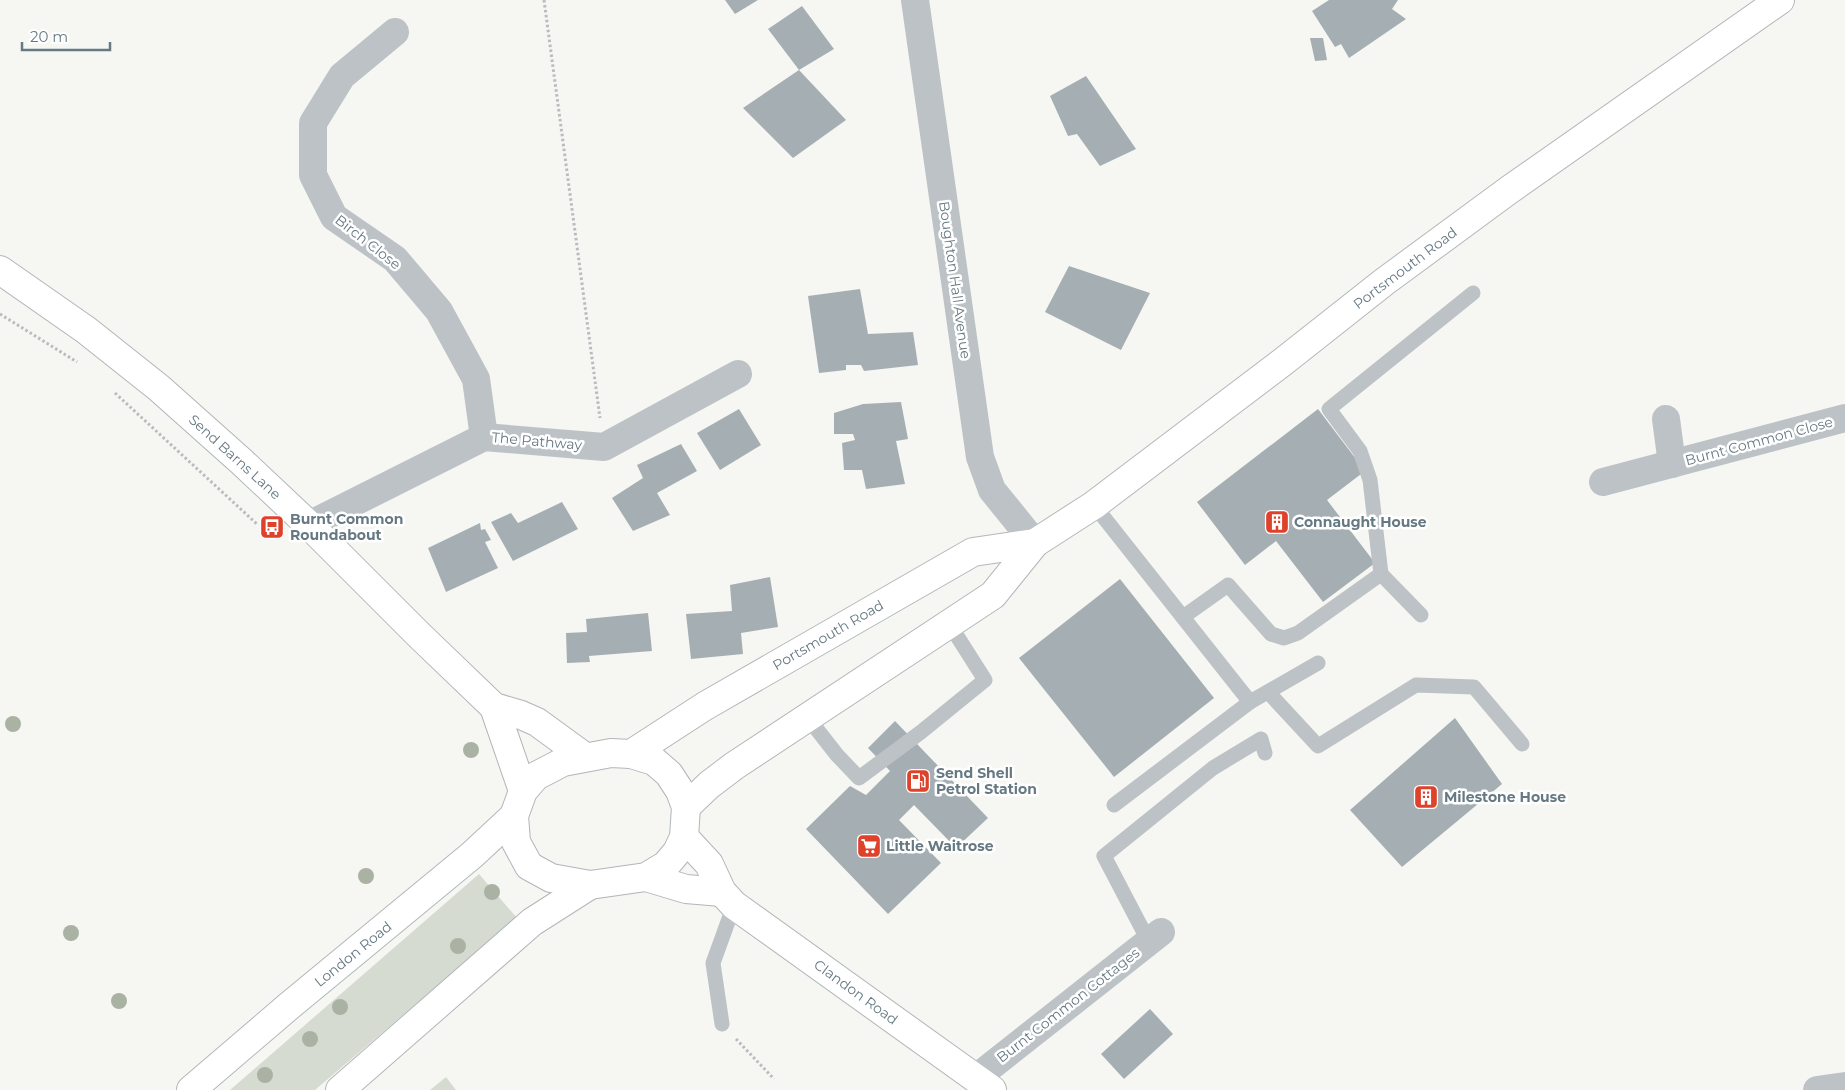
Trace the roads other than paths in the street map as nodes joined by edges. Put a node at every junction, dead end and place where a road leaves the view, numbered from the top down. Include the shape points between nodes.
1 (915, 0) edge
2 (1780, 0) edge
3 (394, 32) dead end
4 (0, 270) edge
5 (1473, 293) dead end
6 (738, 374) dead end
7 (1845, 418) edge
8 (1666, 419) dead end
9 (484, 437) junction
10 (1672, 464) junction
11 (1604, 482) dead end
12 (1094, 505) junction
13 (309, 525) junction
14 (1035, 543) junction
15 (1381, 574) junction
16 (1421, 615) dead end
17 (1183, 617) junction
18 (950, 625) junction
19 (1318, 663) dead end
20 (1268, 692) junction
21 (1250, 702) junction
22 (494, 707) junction
23 (808, 718) junction
24 (1522, 744) dead end
25 (1265, 753) dead end
26 (631, 754) junction
27 (585, 757) junction
28 (518, 803) junction
29 (1114, 805) dead end
30 (686, 807) junction
31 (684, 836) junction
32 (646, 877) junction
33 (590, 885) junction
34 (728, 899) junction
35 (1155, 937) joint
36 (722, 1024) road end
37 (984, 1084) edge
38 (1845, 1086) edge
39 (191, 1090) edge
40 (340, 1090) edge
41 (1817, 1090) edge

1 - 14 street, Boughton Hall Avenue via 980,457 992,490
2 - 12 main road, Portsmouth Road via 1384,282
3 - 9 street, Birch Close via 342,76 313,123 313,175 334,217 394,259 439,311 476,379
4 - 13 main road, Send Barns Lane via 86,330 152,382
5 - 15 lane via 1328,409 1360,451 1370,480
6 - 9 street, The Pathway via 604,447
7 - 10 street, Burnt Common Close
8 - 10 street, Burnt Common Close
9 - 13 street, The Pathway
10 - 11 street, Burnt Common Close
12 - 14 main road, Portsmouth Road
12 - 17 lane
13 - 22 main road, Send Barns Lane
14 - 18 main road, Portsmouth Road via 993,595
14 - 26 main road, Portsmouth Road via 973,552 705,706
15 - 16 lane
15 - 17 lane via 1298,633 1284,638 1271,634 1228,585
17 - 21 lane
18 - 23 main road, Portsmouth Road
18 - 23 lane via 985,680 859,778
19 - 20 lane
20 - 21 lane
20 - 24 lane via 1318,746 1416,685 1474,687
21 - 29 lane
22 - 27 main road, Send Barns Lane via 537,722
22 - 28 main road, Send Barns Lane
23 - 30 main road, Portsmouth Road via 734,766
25 - 35 lane via 1261,739 1213,768 1104,856
26 - 27 main road
26 - 30 main road via 654,761 668,774
27 - 28 main road via 563,762 536,776
28 - 33 main road via 516,842 528,866 551,878
28 - 39 main road, London Road via 472,854
30 - 31 main road
31 - 32 main road via 666,865
31 - 34 main road via 710,864
32 - 33 main road
32 - 34 main road
33 - 40 main road via 532,922
34 - 36 lane via 713,963
34 - 37 main road, Clandon Road
35 - 37 street, Burnt Common Cottages
38 - 41 street

